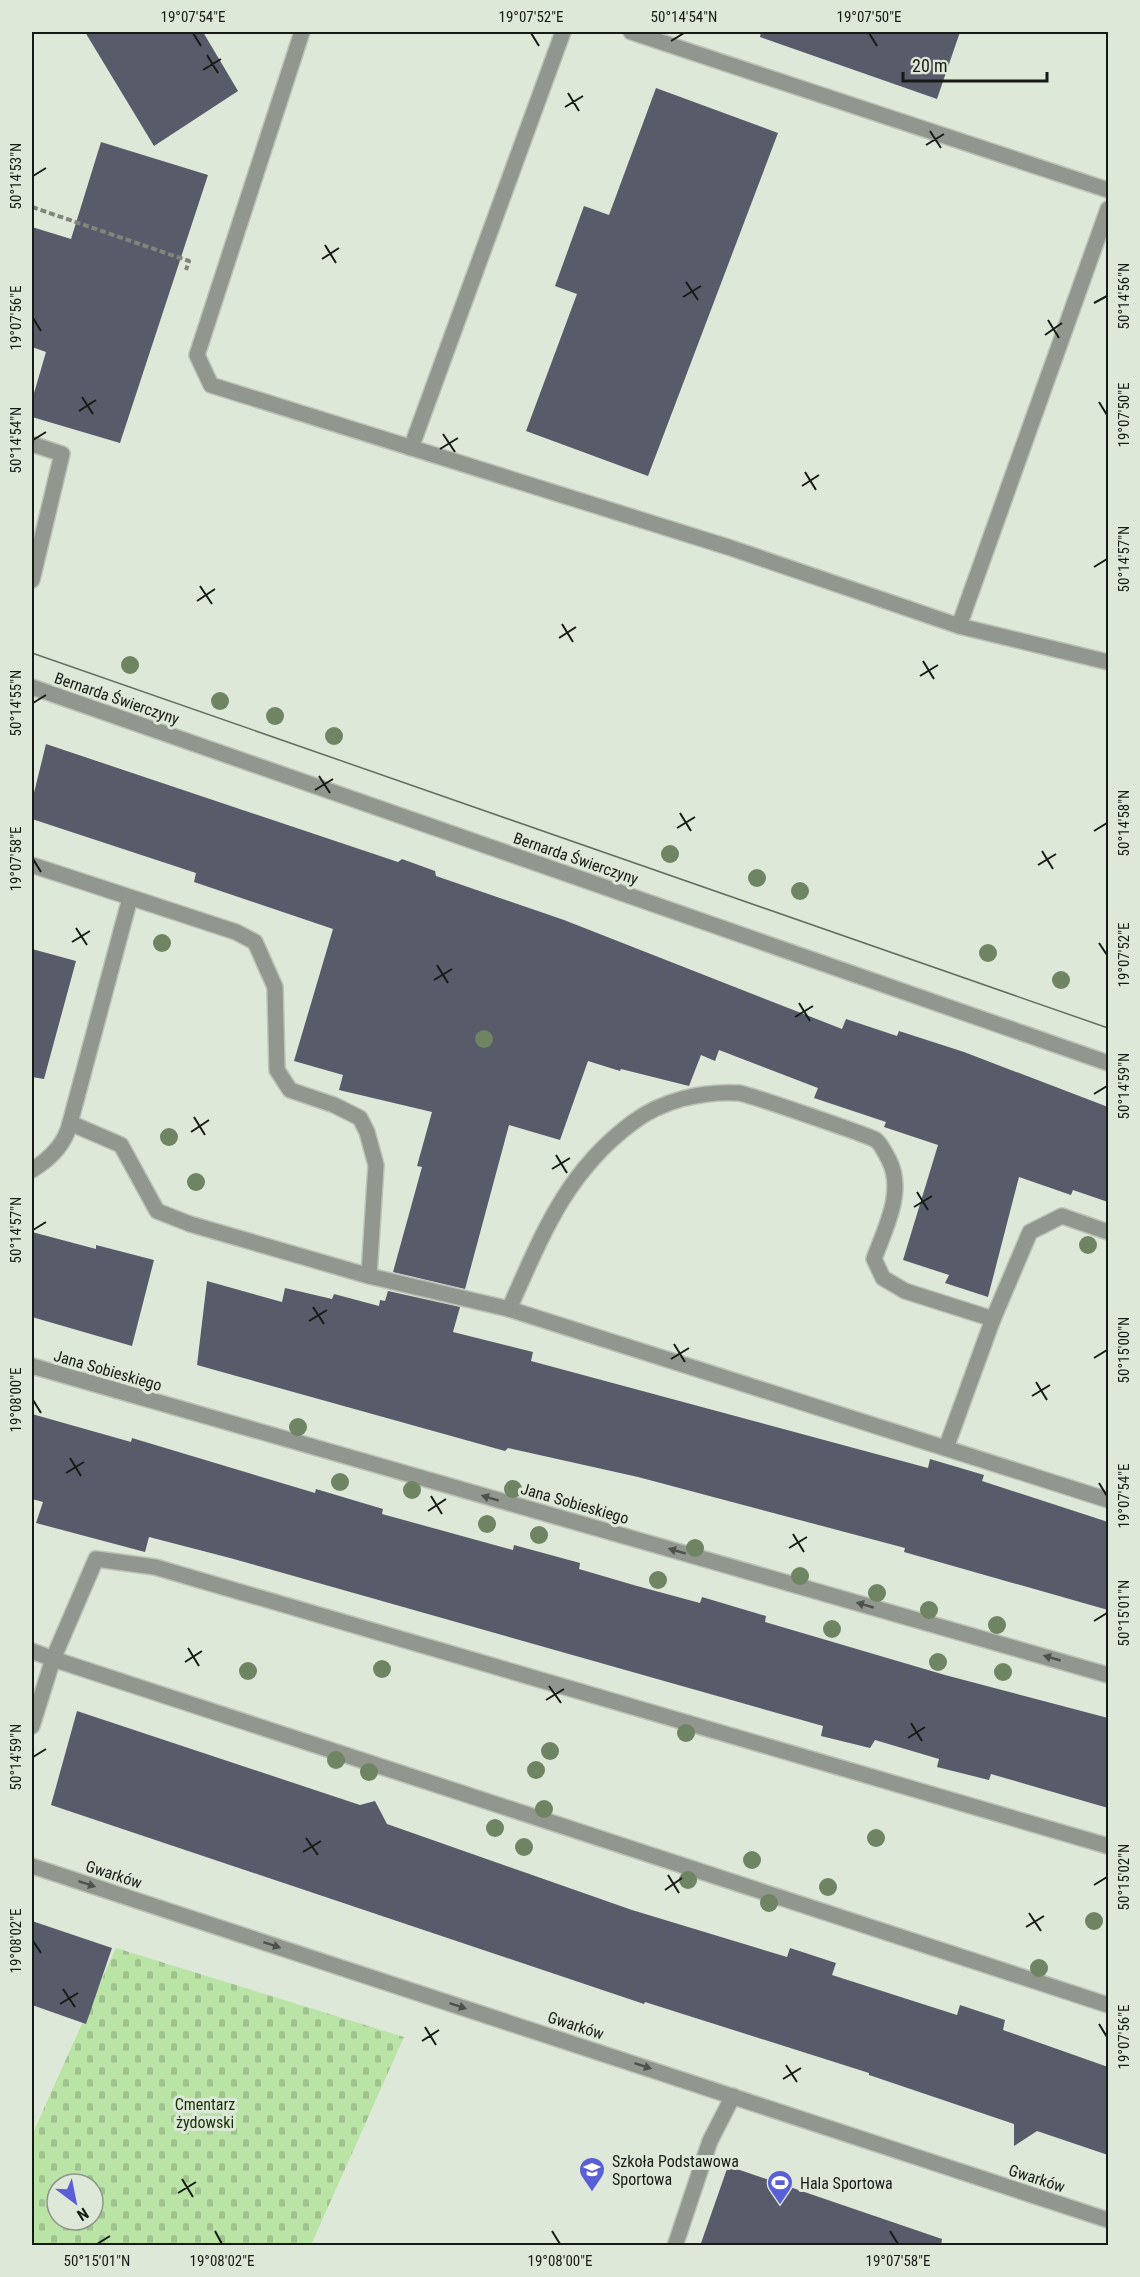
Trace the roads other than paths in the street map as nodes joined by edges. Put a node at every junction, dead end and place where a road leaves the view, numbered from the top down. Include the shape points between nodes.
1 (302, 32) edge
2 (563, 32) edge
3 (632, 32) edge
4 (1108, 190) edge
5 (1108, 209) edge
6 (32, 444) edge
7 (411, 448) junction
8 (32, 580) edge
9 (959, 626) junction
10 (1108, 662) edge
11 (32, 687) edge
12 (32, 865) edge
13 (130, 898) junction
14 (1108, 1063) edge
15 (70, 1123) junction
16 (32, 1170) edge
17 (1108, 1232) edge
18 (369, 1276) junction
19 (509, 1309) junction
20 (993, 1318) junction
21 (32, 1366) edge
22 (946, 1448) junction
23 (1108, 1500) edge
24 (32, 1651) edge
25 (53, 1659) junction
26 (1108, 1675) edge
27 (32, 1726) edge
28 (1108, 1846) edge
29 (32, 1866) edge
30 (1108, 2005) edge
31 (733, 2096) junction
32 (1108, 2220) edge
33 (675, 2246) edge

1 - 7 street via 197,355 211,385
2 - 7 street
3 - 4 street
5 - 9 street
6 - 8 street via 62,454
7 - 9 street via 731,548
9 - 10 street
11 - 14 street, Bernarda Świerczyny
12 - 13 street
13 - 15 street
13 - 18 street via 236,932 255,942 275,987 277,1070 290,1090 360,1118 367,1132 376,1165
15 - 16 street via 56,1152
15 - 18 street via 121,1145 157,1211 168,1217
17 - 20 street via 1062,1216 1030,1232
18 - 19 street
19 - 20 street via 549,1219 575,1179 602,1149 633,1122 669,1101 741,1093 877,1141 890,1162 896,1199 874,1259 883,1278 905,1291
19 - 22 street
20 - 22 street
26 -> 21 street, Jana Sobieskiego
22 - 23 street
24 - 25 street
25 - 27 street
25 - 28 street via 96,1559 155,1567
25 - 30 street
29 -> 31 street, Gwarków
31 - 32 street, Gwarków
31 - 33 street via 710,2141

